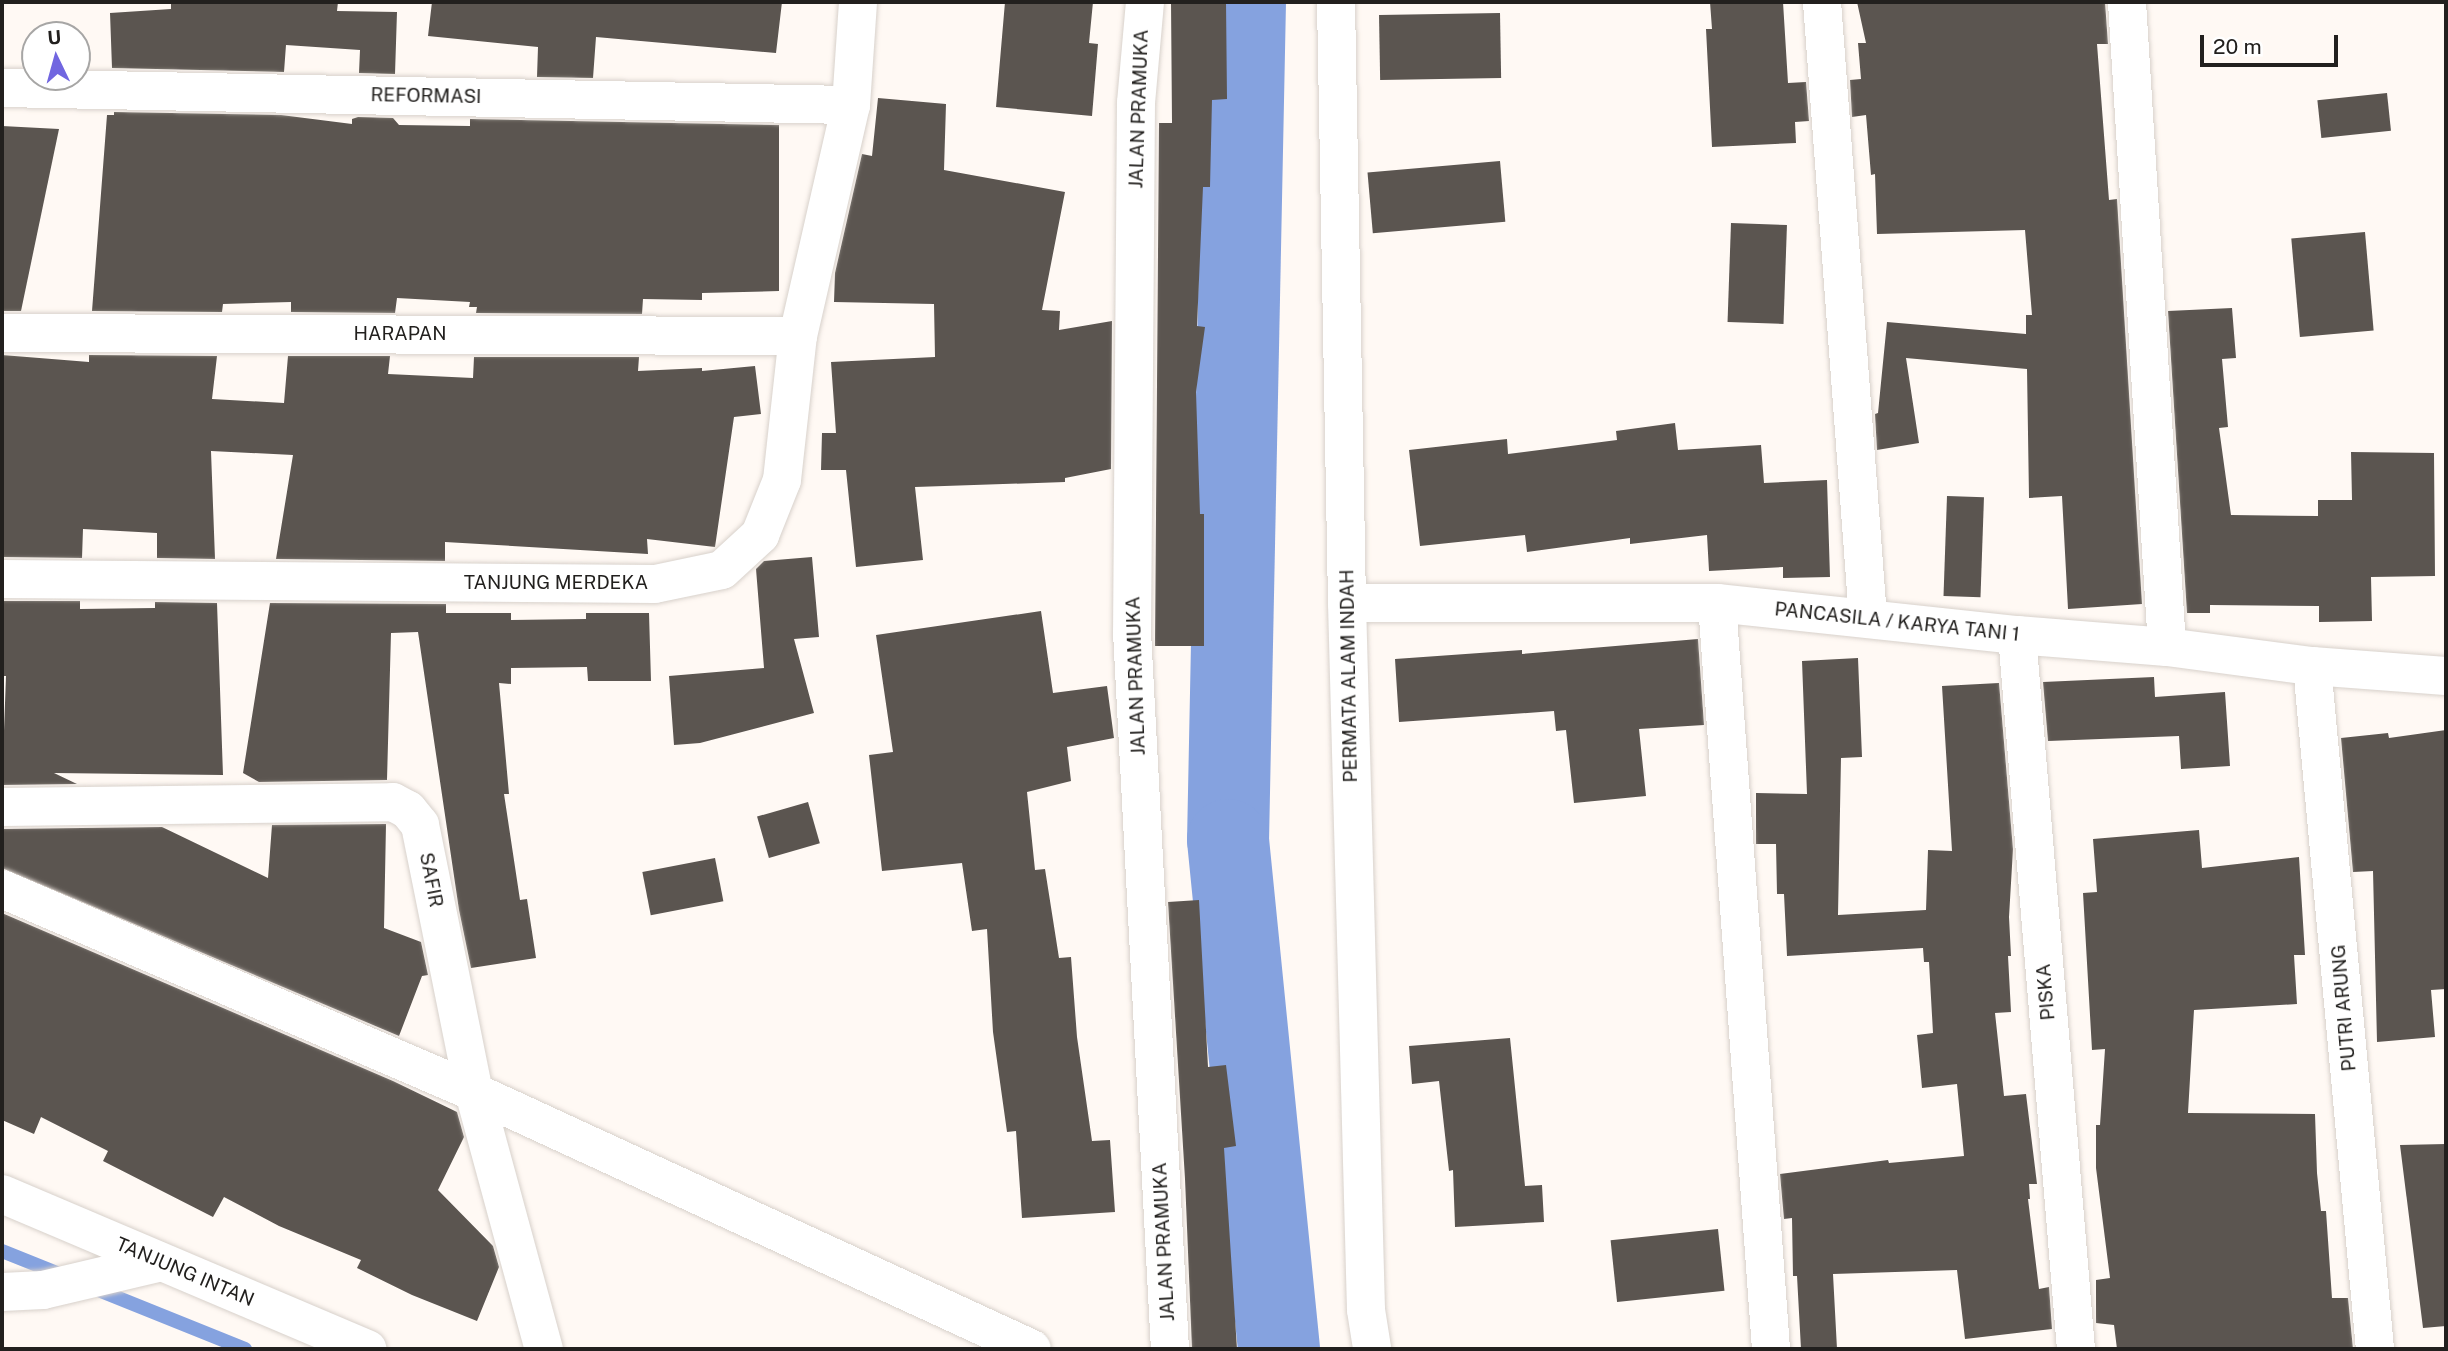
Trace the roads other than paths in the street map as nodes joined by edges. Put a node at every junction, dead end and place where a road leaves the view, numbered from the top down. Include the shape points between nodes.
1 (858, 2) edge
2 (1145, 2) edge
3 (1336, 2) edge
4 (1822, 2) edge
5 (2127, 2) edge
6 (2, 88) edge
7 (851, 106) junction
8 (2, 332) edge
9 (798, 336) junction
10 (2, 579) edge
11 (1347, 603) junction
12 (1717, 603) junction
13 (1868, 618) junction
14 (2017, 635) junction
15 (2167, 647) junction
16 (2312, 666) junction
17 (2446, 676) edge
18 (2, 807) edge
19 (2, 889) edge
20 (474, 1092) junction
21 (2, 1194) edge
22 (144, 1267) junction
23 (2, 1292) edge
24 (368, 1349) edge
25 (544, 1349) edge
26 (1032, 1349) edge
27 (1170, 1349) edge
28 (1372, 1349) edge
29 (1771, 1349) edge
30 (2076, 1349) edge
31 (2375, 1349) edge

1 - 7 street, TANJUNG MERDEKA
2 - 27 street, JALAN PRAMUKA via 1136,103 1132,632
3 - 11 street, PERMATA ALAM INDAH
4 - 13 street
5 - 15 street
6 - 7 street, REFORMASI
7 - 9 street, TANJUNG MERDEKA
8 - 9 street, HARAPAN
9 - 10 street, TANJUNG MERDEKA via 782,480 760,535 722,570 655,584
11 - 12 street, PANCASILA / KARYA TANI 1
11 - 28 street, PERMATA ALAM INDAH via 1366,1310
12 - 13 street, PANCASILA / KARYA TANI 1
12 - 29 street
13 - 14 street, PANCASILA / KARYA TANI 1
14 - 15 street, PANCASILA / KARYA TANI 1
14 - 30 street, PISKA
15 - 16 street, PANCASILA / KARYA TANI 1
16 - 17 street, PANCASILA / KARYA TANI 1
16 - 31 street, PUTRI ARUNG
18 - 20 street, SAFIR via 393,802 408,810 420,825
19 - 20 street
20 - 25 street, SAFIR
20 - 26 street
21 - 22 street, TANJUNG INTAN
22 - 23 street via 43,1290
22 - 24 street, TANJUNG INTAN

